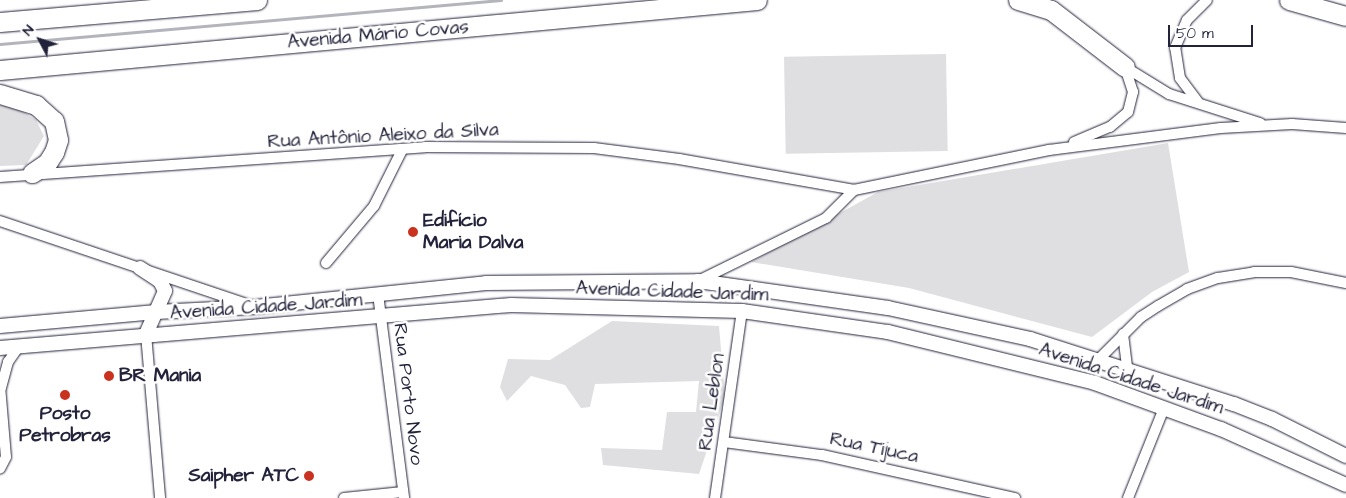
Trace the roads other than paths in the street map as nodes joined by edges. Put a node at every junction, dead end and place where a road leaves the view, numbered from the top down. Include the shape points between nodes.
1 (257, 0) edge
2 (757, 0) edge
3 (1018, 0) edge
4 (1207, 0) edge
5 (1289, 0) edge
6 (1346, 16) edge
7 (0, 22) edge
8 (1125, 67) junction
9 (0, 70) edge
10 (0, 94) edge
11 (1202, 106) junction
12 (1269, 125) junction
13 (1346, 128) edge
14 (402, 150) junction
15 (1049, 150) junction
16 (32, 173) junction
17 (0, 177) edge
18 (854, 190) junction
19 (0, 221) edge
20 (326, 264) dead end
21 (140, 268) junction
22 (698, 281) junction
23 (1346, 283) edge
24 (378, 294) junction
25 (255, 307) junction
26 (742, 310) junction
27 (156, 312) junction
28 (380, 318) junction
29 (0, 326) edge
30 (146, 334) junction
31 (1123, 334) junction
32 (19, 346) junction
33 (0, 348) edge
34 (1100, 359) junction
35 (1127, 368) junction
36 (0, 387) edge
37 (1164, 408) junction
38 (724, 442) junction
39 (1346, 456) edge
40 (0, 469) edge
41 (1346, 484) edge
42 (403, 495) edge
43 (160, 498) edge
44 (344, 498) edge
45 (715, 498) edge
46 (1015, 498) edge
47 (1128, 498) edge

1 - 7 highway
2 - 9 highway, Avenida Mário Covas
3 - 8 highway via 1051,10
4 - 11 street via 1187,20 1175,48 1180,78
5 - 6 highway
8 - 11 street via 1169,94
8 - 15 street via 1134,92 1128,112 1119,122 1094,136
10 - 16 highway via 36,105 54,121 58,140 54,152 47,163
11 - 12 street
12 - 13 street
12 - 15 street
14 - 16 street, Rua Antônio Aleixo da Silva
14 - 18 street, Rua Antônio Aleixo da Silva via 594,148 679,159
14 - 20 street via 374,206
15 - 18 street
16 - 17 street, Rua Antônio Aleixo da Silva
18 - 22 street via 826,218
19 - 21 street
21 - 25 street
21 - 27 main road via 160,281 165,291
22 - 24 main road, Avenida Cidade Jardim via 486,283
22 - 34 main road, Avenida Cidade Jardim via 888,308 1030,339
23 - 31 street via 1291,272 1254,272 1218,278 1187,289 1158,306
24 - 25 main road, Avenida Cidade Jardim
24 - 28 street, Rua Porto Novo
25 - 27 main road, Avenida Cidade Jardim
26 - 28 main road, Avenida Cidade Jardim via 511,305
26 - 37 main road, Avenida Cidade Jardim via 849,324 1024,363 1095,383
26 - 38 street, Rua Leblon
27 - 29 main road, Avenida Cidade Jardim
27 - 30 main road
28 - 30 main road, Avenida Cidade Jardim
28 - 42 street, Rua Porto Novo
30 - 32 main road, Avenida Cidade Jardim
30 - 43 street
31 - 34 street
31 - 35 street
32 - 33 main road, Avenida Cidade Jardim
32 - 36 street via 8,362
34 - 35 main road, Avenida Cidade Jardim
35 - 39 main road, Avenida Cidade Jardim via 1272,419
36 - 40 street via 6,457
37 - 41 main road, Avenida Cidade Jardim via 1221,428
37 - 47 street
38 - 45 street, Rua Leblon
38 - 46 street, Rua Tijuca via 822,455
42 - 44 street

